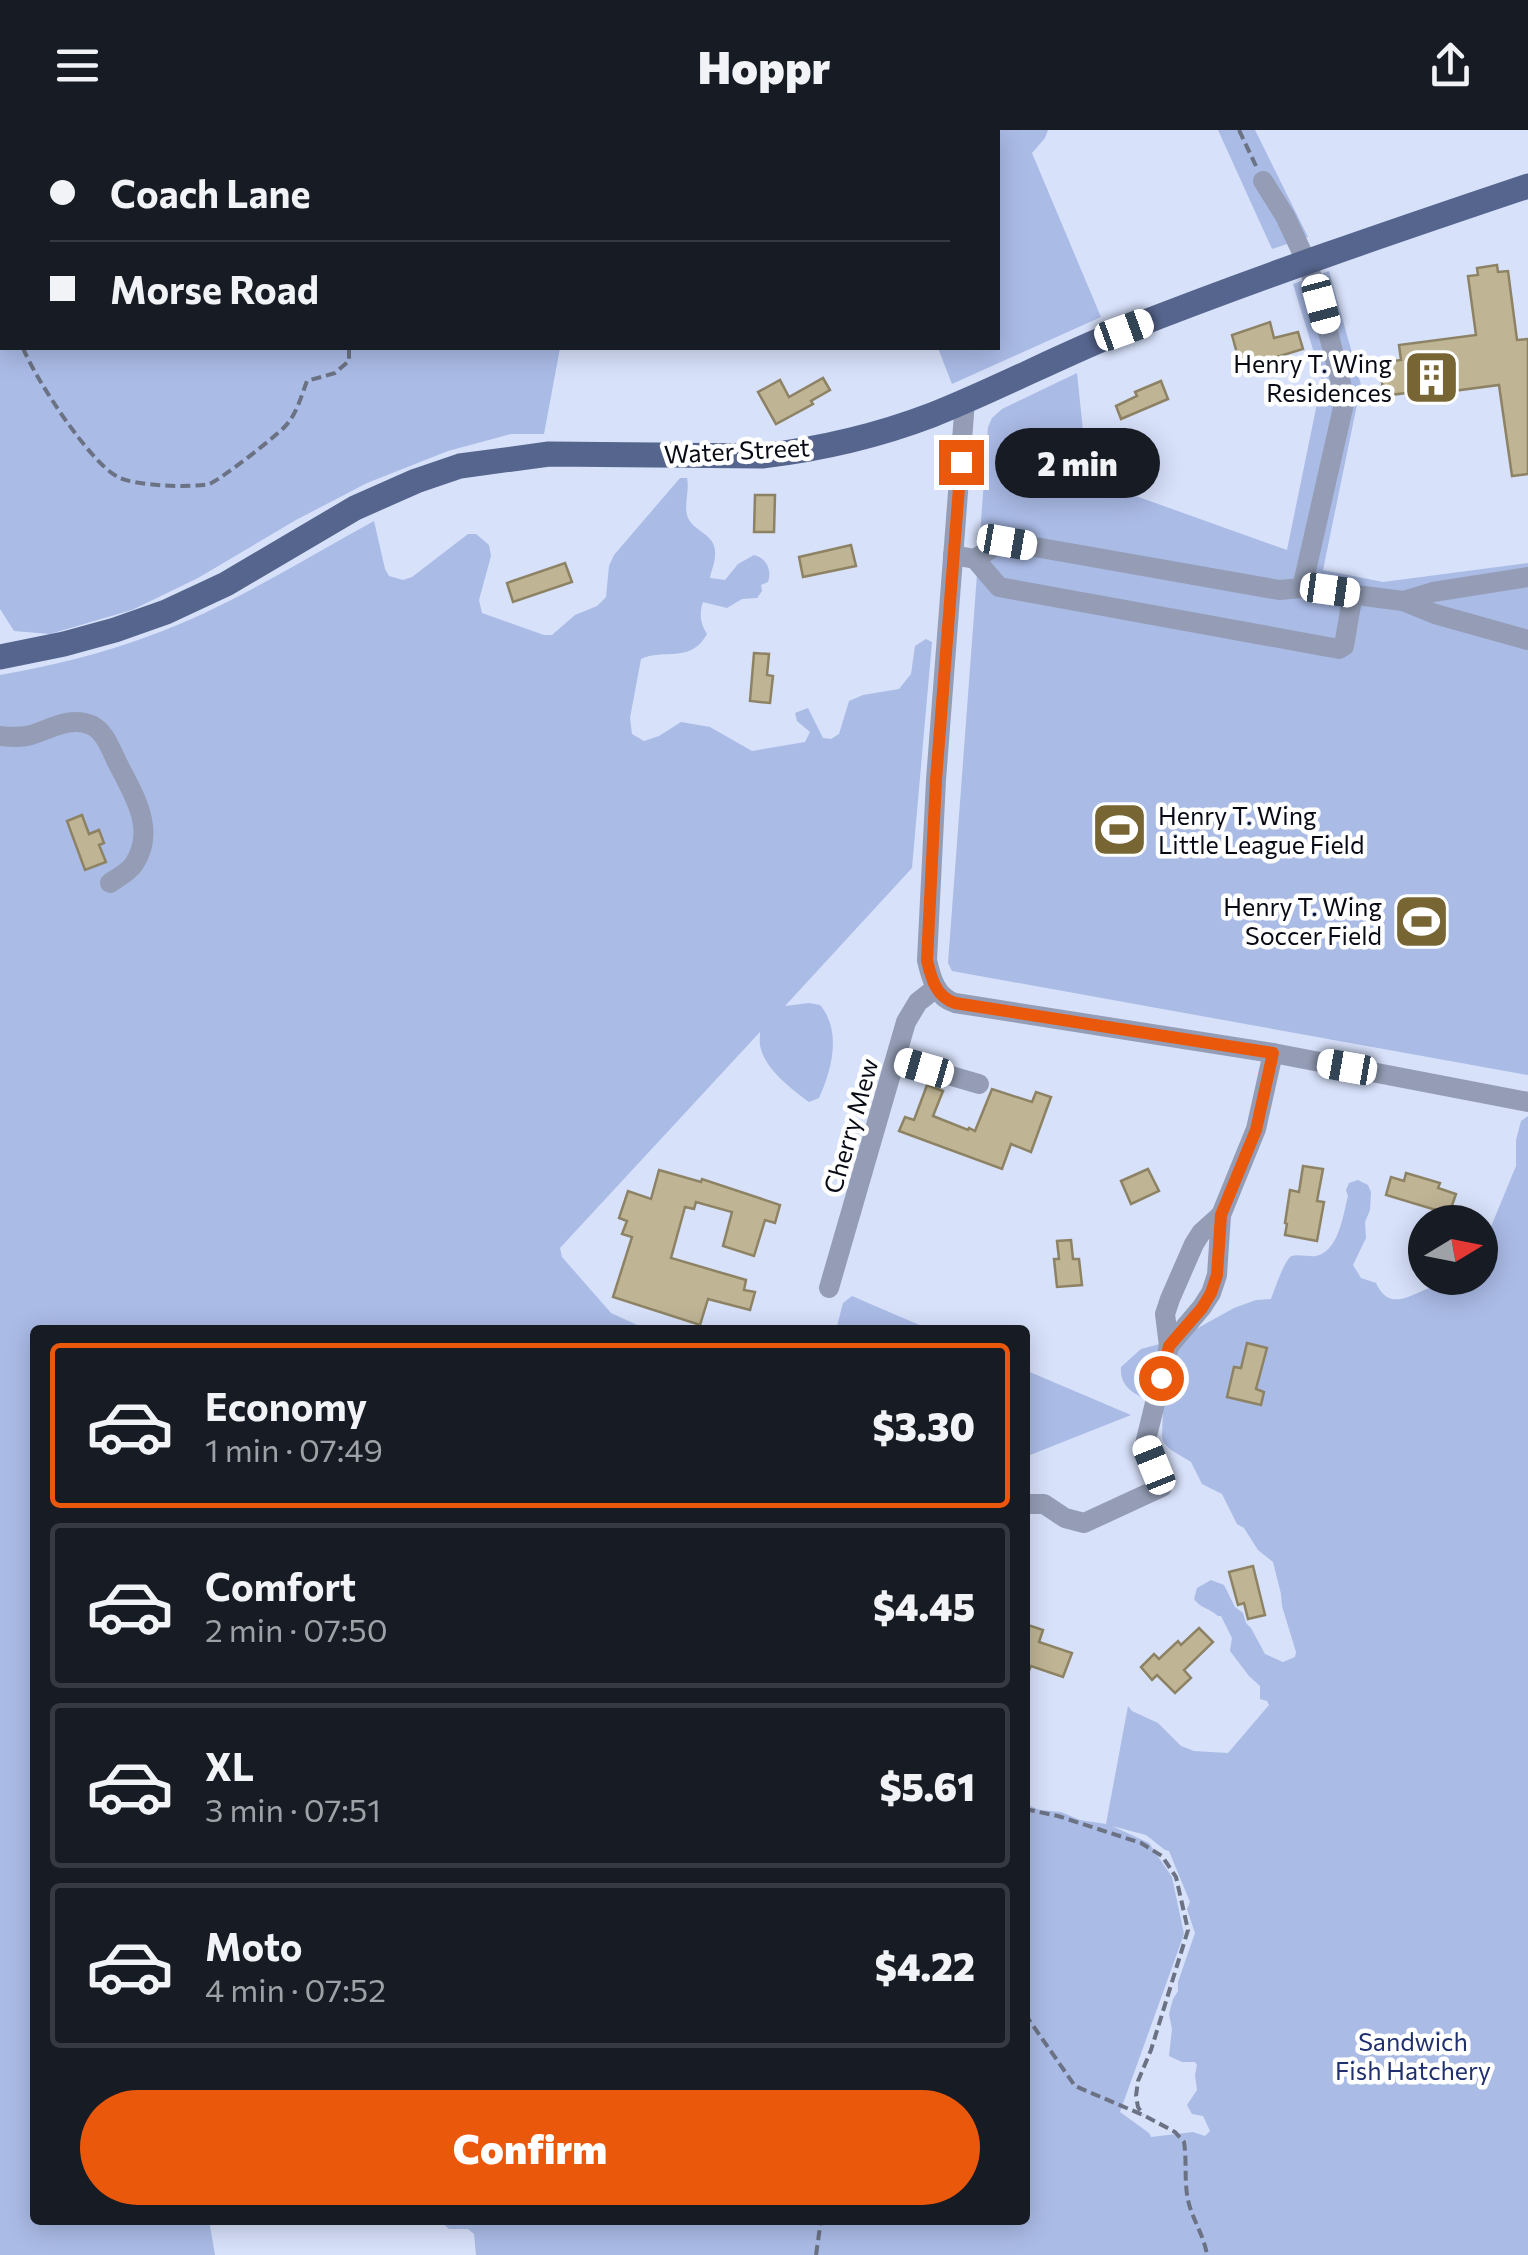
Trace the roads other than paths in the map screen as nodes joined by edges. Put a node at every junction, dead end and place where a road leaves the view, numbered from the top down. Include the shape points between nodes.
1 (1263, 182) road end
2 (1528, 186) edge
3 (1307, 262) junction
4 (965, 401) junction
5 (952, 555) junction
6 (975, 559) junction
7 (1528, 577) edge
8 (1302, 588) junction
9 (1353, 593) junction
10 (1404, 601) junction
11 (1528, 640) edge
12 (0, 657) edge
13 (0, 736) edge
14 (110, 883) dead end
15 (936, 988) junction
16 (1273, 1053) junction
17 (896, 1060) junction
18 (978, 1084) dead end
19 (1528, 1102) edge
20 (1221, 1215) junction
21 (829, 1288) dead end
22 (1169, 1346) junction
23 (1030, 1504) edge

1 - 3 street
2 - 3 main road, Water Street
3 - 4 main road, Water Street via 1124,330
3 - 8 street via 1346,399
4 - 5 street
4 - 12 main road, Water Street via 856,440 796,452 550,454 460,466 355,508 166,612
5 - 6 street
5 - 15 street via 927,960
6 - 8 street via 1007,542 1279,590
6 - 9 street via 998,587 1339,649
7 - 10 street
8 - 9 street
9 - 10 street
10 - 11 street
13 - 14 street via 28,736 68,722 96,727 106,740 142,814 144,832 133,867
15 - 16 street via 955,1003
15 - 17 street, Cherry Mew via 906,1022
16 - 19 street
16 - 20 street via 1256,1130
17 - 18 street
17 - 21 street, Cherry Mew
20 - 22 street via 1211,1293
20 - 22 street via 1194,1244 1170,1299
22 - 23 street via 1145,1444 1162,1487 1084,1523

